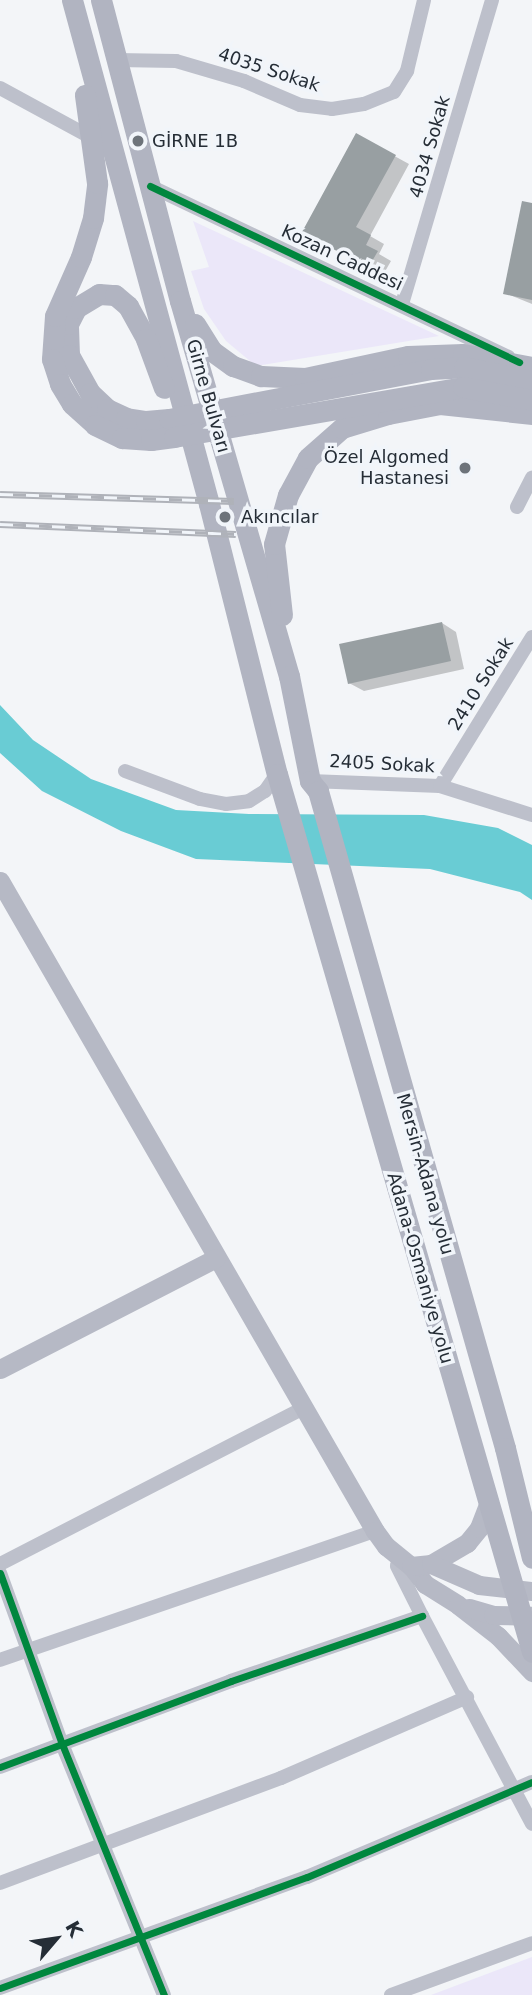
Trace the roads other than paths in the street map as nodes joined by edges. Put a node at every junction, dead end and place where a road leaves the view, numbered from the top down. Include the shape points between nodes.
1 (71, 0) edge
2 (424, 0) edge
3 (492, 0) edge
4 (102, 2) edge
5 (117, 60) junction
6 (0, 88) edge
7 (92, 138) junction
8 (150, 186) junction
9 (180, 301) junction
10 (402, 304) junction
11 (61, 357) junction
12 (526, 364) edge
13 (532, 380) edge
14 (532, 400) edge
15 (532, 414) edge
16 (532, 478) edge
17 (209, 504) junction
18 (517, 507) dead end
19 (532, 637) edge
20 (289, 676) junction
21 (125, 771) dead end
22 (277, 774) junction
23 (314, 786) junction
24 (440, 786) junction
25 (532, 815) edge
26 (0, 881) edge
27 (216, 1258) junction
28 (0, 1369) edge
29 (304, 1408) junction
30 (489, 1502) junction
31 (375, 1531) junction
32 (532, 1558) edge
33 (414, 1563) junction
34 (0, 1564) edge
35 (0, 1573) edge
36 (523, 1591) edge
37 (458, 1605) junction
38 (422, 1616) junction
39 (526, 1616) edge
40 (30, 1648) junction
41 (532, 1652) edge
42 (0, 1660) edge
43 (532, 1672) edge
44 (467, 1697) junction
45 (62, 1744) junction
46 (0, 1767) edge
47 (532, 1782) edge
48 (514, 1789) junction
49 (532, 1824) edge
50 (102, 1844) junction
51 (0, 1883) edge
52 (141, 1937) junction
53 (532, 1943) edge
54 (0, 1988) edge
55 (164, 1995) edge
56 (391, 1995) edge

1 - 7 highway
1 - 17 highway, Girne Bulvarı
2 - 5 street, 4035 Sokak via 407,71 394,92 364,104 332,109 300,104 176,61
3 - 10 street, 4034 Sokak
4 - 5 highway, Girne Bulvarı
5 - 8 highway, Girne Bulvarı
6 - 7 street
7 - 11 highway via 97,183 93,218 55,316
8 - 9 highway, Girne Bulvarı
8 - 10 street, Kozan Caddesi
9 - 12 highway via 212,351 233,366 261,376 305,378 408,356 463,354
9 - 20 highway, Girne Bulvarı
10 - 12 street, Kozan Caddesi
11 - 13 highway, bridge via 107,409 146,421 431,369 464,367
11 - 14 highway, bridge via 60,384 72,404 95,425 122,438 174,437 463,387
11 - 17 highway via 76,308 99,294 114,295 128,306 146,339
15 - 20 highway via 440,404 388,414 342,428 308,458 288,495 274,544
16 - 18 street
17 - 22 highway, Girne Bulvarı
19 - 24 street, 2410 Sokak
20 - 23 highway, Girne Bulvarı
21 - 22 street via 226,804 249,801 265,791
22 - 30 highway, Adana-Osmaniye yolu
23 - 24 street, 2405 Sokak
23 - 32 highway, Mersin-Adana yolu via 505,1448
24 - 25 street, 2405 Sokak
26 - 27 main road
27 - 28 main road
27 - 29 main road
29 - 31 main road
29 - 34 street
30 - 33 main road via 467,1543
30 - 36 highway, Adana-Osmaniye yolu
31 - 33 main road
31 - 40 street
33 - 36 main road via 479,1585
33 - 37 main road via 425,1584
33 - 38 street via 397,1566
35 - 40 street
36 - 39 highway, Adana-Osmaniye yolu
37 - 39 main road via 493,1615
37 - 43 main road via 498,1636
38 - 44 street
38 - 45 street
39 - 41 highway, Adana-Osmaniye yolu
40 - 42 street
40 - 45 street
44 - 48 street
44 - 50 street via 281,1778
45 - 46 street
45 - 50 street
47 - 48 street
48 - 49 street
48 - 52 street via 307,1877
50 - 51 street
50 - 52 street
52 - 54 street
52 - 55 street
53 - 56 street

